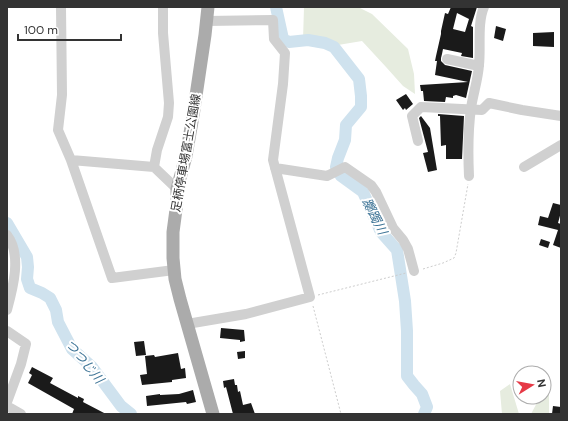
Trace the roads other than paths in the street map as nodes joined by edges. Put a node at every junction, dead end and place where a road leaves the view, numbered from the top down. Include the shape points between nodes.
1 (61, 7) edge
2 (163, 7) edge
3 (208, 7) edge
4 (484, 7) edge
5 (207, 21) junction
6 (447, 60) dead end
7 (479, 66) junction
8 (471, 109) junction
9 (561, 116) edge
10 (418, 141) dead end
11 (561, 145) edge
12 (71, 160) junction
13 (154, 167) junction
14 (524, 167) dead end
15 (275, 168) junction
16 (469, 176) road end
17 (177, 189) junction
18 (7, 235) edge
19 (174, 270) junction
20 (412, 272) road end
21 (7, 310) edge
22 (187, 324) junction
23 (7, 331) edge
24 (9, 407) edge
25 (21, 414) edge
26 (213, 414) edge

1 - 12 street via 62,95 58,130
2 - 13 street via 169,103 168,117
3 - 5 main road, 足柄停車場富士公園線
4 - 7 street via 481,13
5 - 15 street via 272,20 274,39 285,53 273,160
5 - 17 main road, 足柄停車場富士公園線 via 186,156
6 - 7 street
7 - 8 street
8 - 9 street via 482,110 489,103
8 - 10 street via 422,107 412,116
8 - 16 street
11 - 14 street
12 - 13 street
12 - 19 street via 112,278
13 - 17 street
15 - 20 street via 327,176 345,167 370,185 393,228 408,249
15 - 22 street via 310,297 246,314
17 - 19 main road, 足柄停車場富士公園線 via 172,258
18 - 21 street via 14,249 15,267 14,284
19 - 22 main road, 足柄停車場富士公園線
22 - 26 main road, 足柄停車場富士公園線
23 - 24 street via 26,344
24 - 25 street

